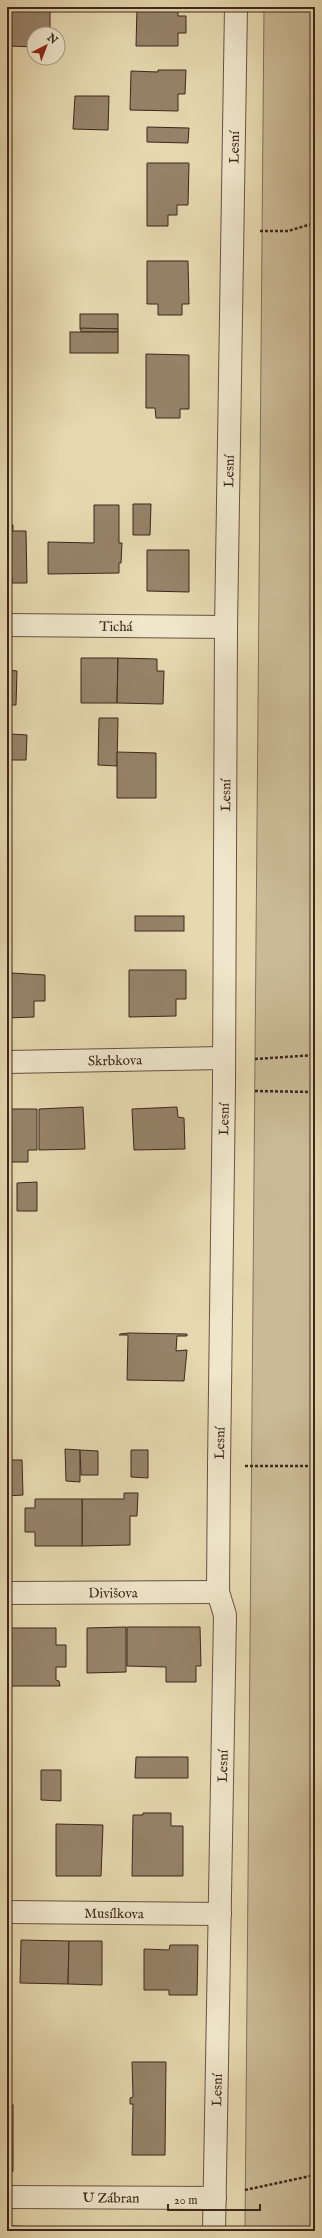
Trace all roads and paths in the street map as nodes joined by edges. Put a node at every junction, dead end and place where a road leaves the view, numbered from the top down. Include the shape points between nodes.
1 (236, 7) edge
2 (315, 222) edge
3 (233, 230) junction
4 (7, 625) edge
5 (226, 627) junction
6 (315, 1055) edge
7 (223, 1058) junction
8 (255, 1059) dead end
9 (7, 1062) edge
10 (255, 1091) dead end
11 (315, 1092) edge
12 (219, 1466) junction
13 (315, 1466) edge
14 (218, 1592) junction
15 (7, 1593) edge
16 (7, 1912) edge
17 (220, 1914) junction
18 (315, 2174) edge
19 (245, 2190) dead end
20 (7, 2197) edge
21 (215, 2198) junction
22 (214, 2231) edge

1 - 3 street, Lesní
2 - 3 path via 288,232
3 - 5 street, Lesní
4 - 5 street, Tichá
5 - 7 street, Lesní
6 - 8 path
7 - 9 street, Skrbkova
7 - 12 street, Lesní
10 - 11 path
12 - 13 path
12 - 14 street, Lesní
14 - 15 street, Divišova
14 - 17 street, Lesní via 225,1615
16 - 17 street, Musílkova
17 - 21 street, Lesní
18 - 19 path
20 - 21 street, U Zábran
21 - 22 street, Lesní

